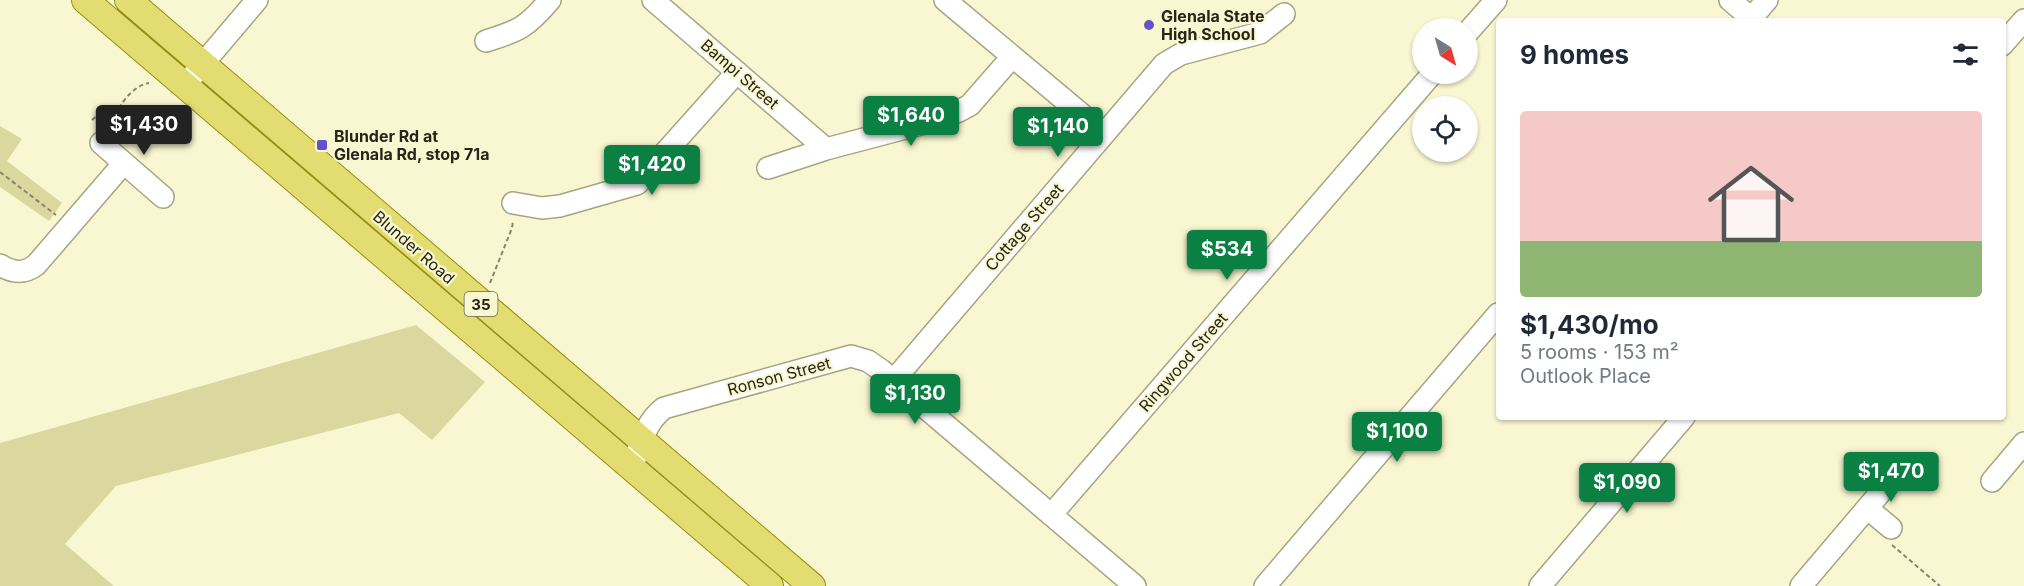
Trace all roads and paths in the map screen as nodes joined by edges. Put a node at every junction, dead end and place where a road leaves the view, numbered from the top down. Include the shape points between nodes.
1 (85, 0) edge
2 (128, 0) edge
3 (257, 0) edge
4 (550, 0) edge
5 (653, 0) edge
6 (945, 0) edge
7 (1494, 0) edge
8 (1730, 0) edge
9 (1767, 0) edge
10 (1284, 14) dead end
11 (1748, 18) edge
12 (1752, 18) edge
13 (1478, 20) edge
14 (2024, 20) edge
15 (2006, 40) edge
16 (486, 41) dead end
17 (1012, 57) junction
18 (201, 65) junction
19 (737, 72) junction
20 (152, 83) dead end
21 (1423, 84) edge
22 (184, 86) junction
23 (92, 120) dead end
24 (112, 123) junction
25 (1104, 133) junction
26 (101, 143) joint
27 (826, 149) junction
28 (123, 164) junction
29 (768, 168) dead end
30 (0, 172) edge
31 (163, 197) dead end
32 (513, 203) joint
33 (71, 224) junction
34 (0, 265) edge
35 (489, 285) dead end
36 (1496, 316) edge
37 (893, 381) junction
38 (1681, 420) edge
39 (641, 441) junction
40 (2024, 443) edge
41 (632, 469) junction
42 (1891, 480) dead end
43 (1992, 480) dead end
44 (1867, 508) junction
45 (1051, 515) junction
46 (1888, 534) joint
47 (770, 586) edge
48 (813, 586) edge
49 (1135, 586) edge
50 (1265, 586) edge
51 (1540, 586) edge
52 (1801, 586) edge
53 (1940, 586) edge

1 - 22 main road, Blunder Road / 35
2 - 18 main road, Blunder Road / 35
3 - 18 street
4 - 16 street via 532,21 515,32
5 - 19 street, Bampi Street
6 - 17 street
7 - 13 street
8 - 11 street
9 - 12 street
10 - 25 street, Cottage Street via 1260,33 1182,54 1164,64
14 - 15 street
17 - 25 street
17 - 27 street via 970,105 959,111
18 - 22 street
18 - 39 main road, Blunder Road / 35
19 - 27 street, Bampi Street
19 - 32 street via 637,184 560,206 542,208
20 - 24 path via 143,84 123,101
21 - 45 street, Ringwood Street
22 - 41 main road, Blunder Road / 35
23 - 24 path via 100,113
24 - 26 path
25 - 37 street, Cottage Street
26 - 28 street
27 - 29 street
28 - 31 street
28 - 33 street
30 - 33 path
32 - 35 path via 512,228
33 - 34 street via 30,269 16,272
36 - 50 street
37 - 39 street, Ronson Street via 868,361 851,356 664,408
37 - 45 street, Ronson Street
38 - 51 street
39 - 41 street, Ronson Street
39 - 48 main road, Blunder Road / 35
40 - 43 street
41 - 47 main road, Blunder Road / 35
42 - 44 street
44 - 46 street
44 - 52 street
45 - 49 street, Ronson Street
46 - 53 path

